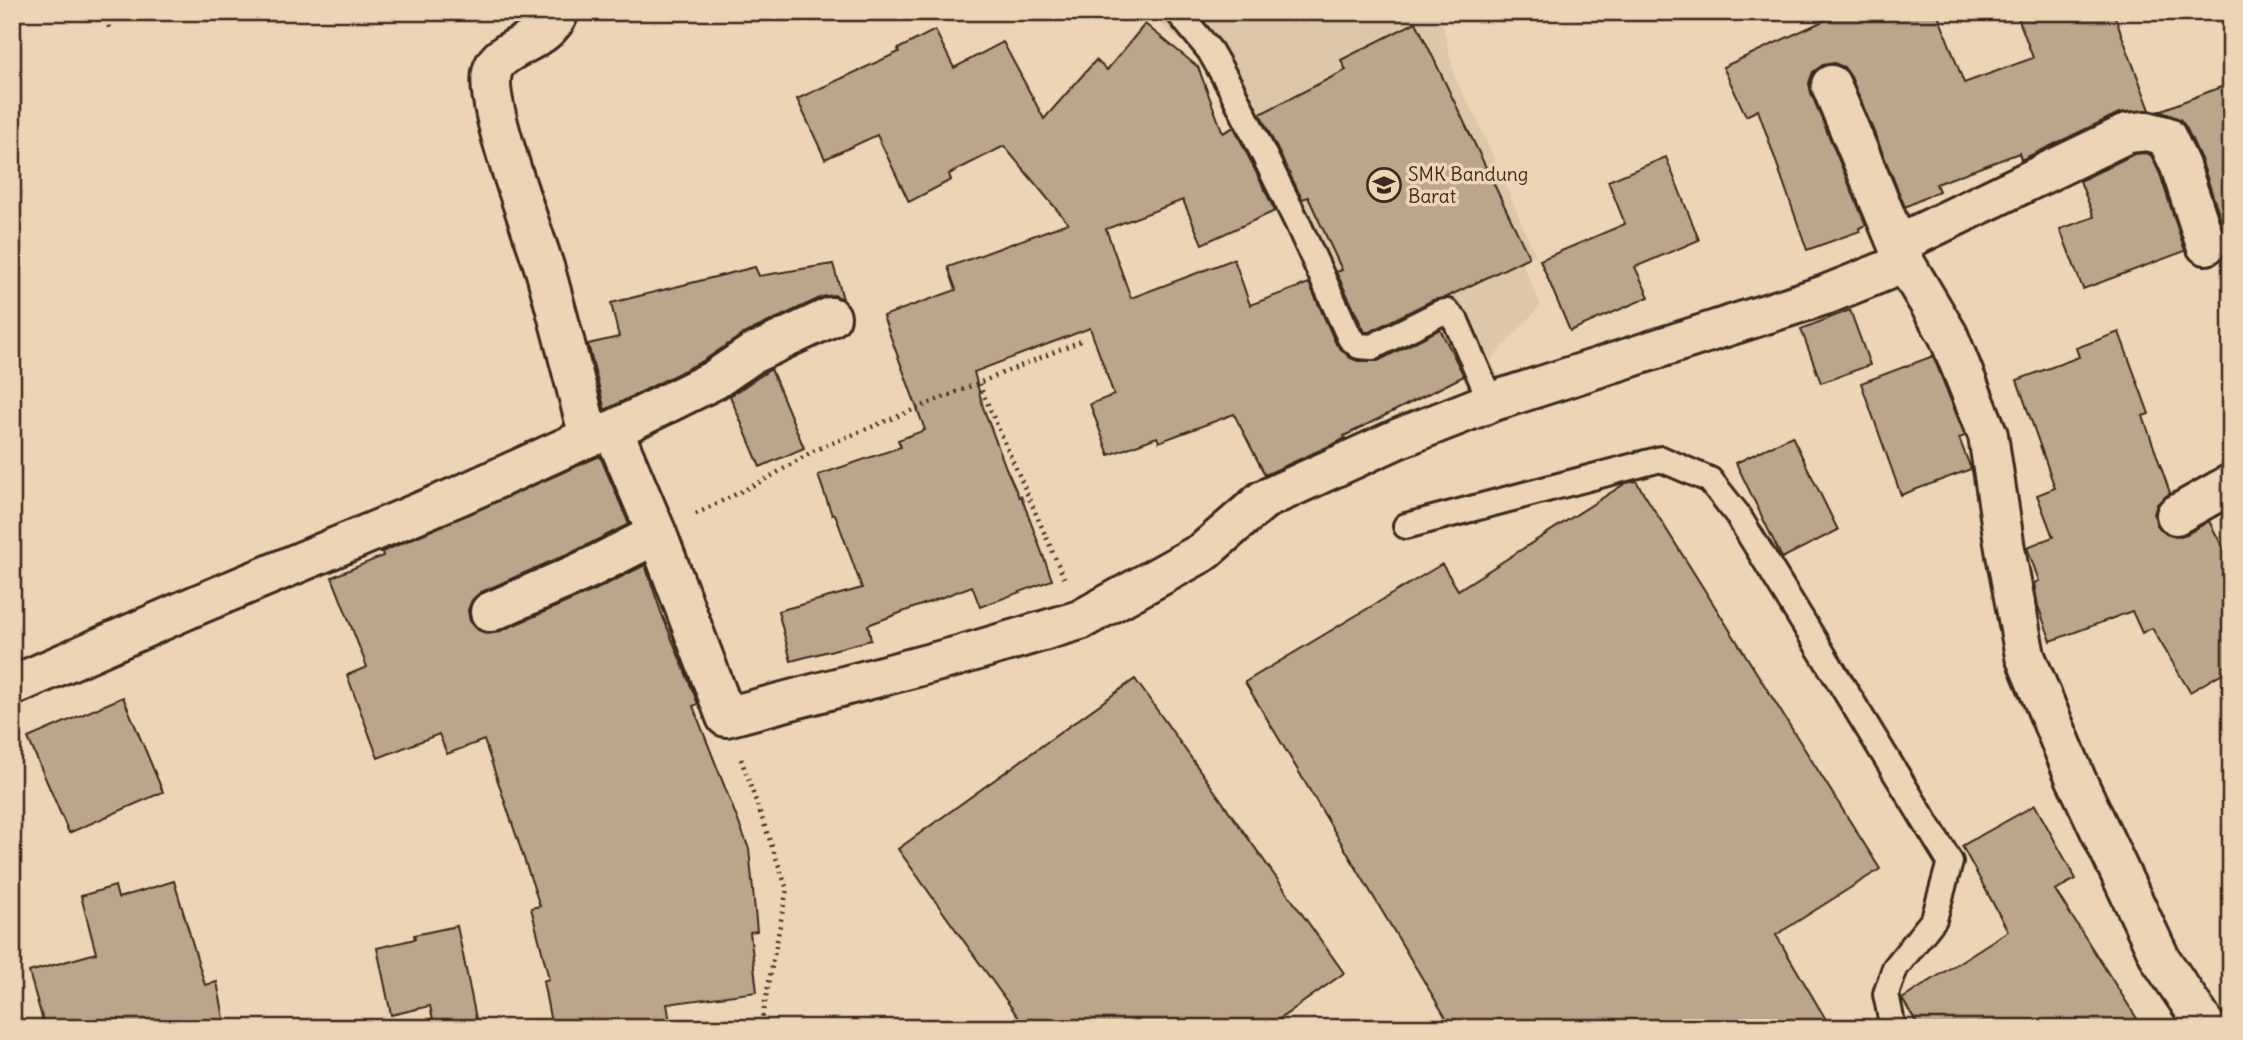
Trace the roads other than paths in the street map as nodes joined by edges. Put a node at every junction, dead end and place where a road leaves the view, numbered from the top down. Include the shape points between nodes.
1 (559, 12) edge
2 (1178, 12) edge
3 (1831, 85) dead end
4 (2206, 245) dead end
5 (1901, 253) junction
6 (831, 317) dead end
7 (1491, 402) junction
8 (601, 434) junction
9 (2231, 484) edge
10 (2176, 516) dead end
11 (1406, 526) dead end
12 (657, 534) junction
13 (490, 612) dead end
14 (12, 686) edge
15 (1893, 1028) edge
16 (2207, 1028) edge

1 - 8 street via 554,25 504,55 493,68 491,94
2 - 7 lane via 1210,51 1230,88 1350,338 1372,347 1447,312 1456,321
3 - 5 street
4 - 5 street via 2166,136 2147,131 2127,133
5 - 7 street via 1825,295
5 - 16 street via 1948,335 1988,435 2025,656 2076,779 2161,960
6 - 8 street
7 - 12 street via 1263,500 1203,552 1080,620 726,717
8 - 12 street
8 - 14 street
9 - 10 street
11 - 15 lane via 1661,459 1710,480 1737,514 1950,862 1934,919 1895,968 1886,994
12 - 13 street

